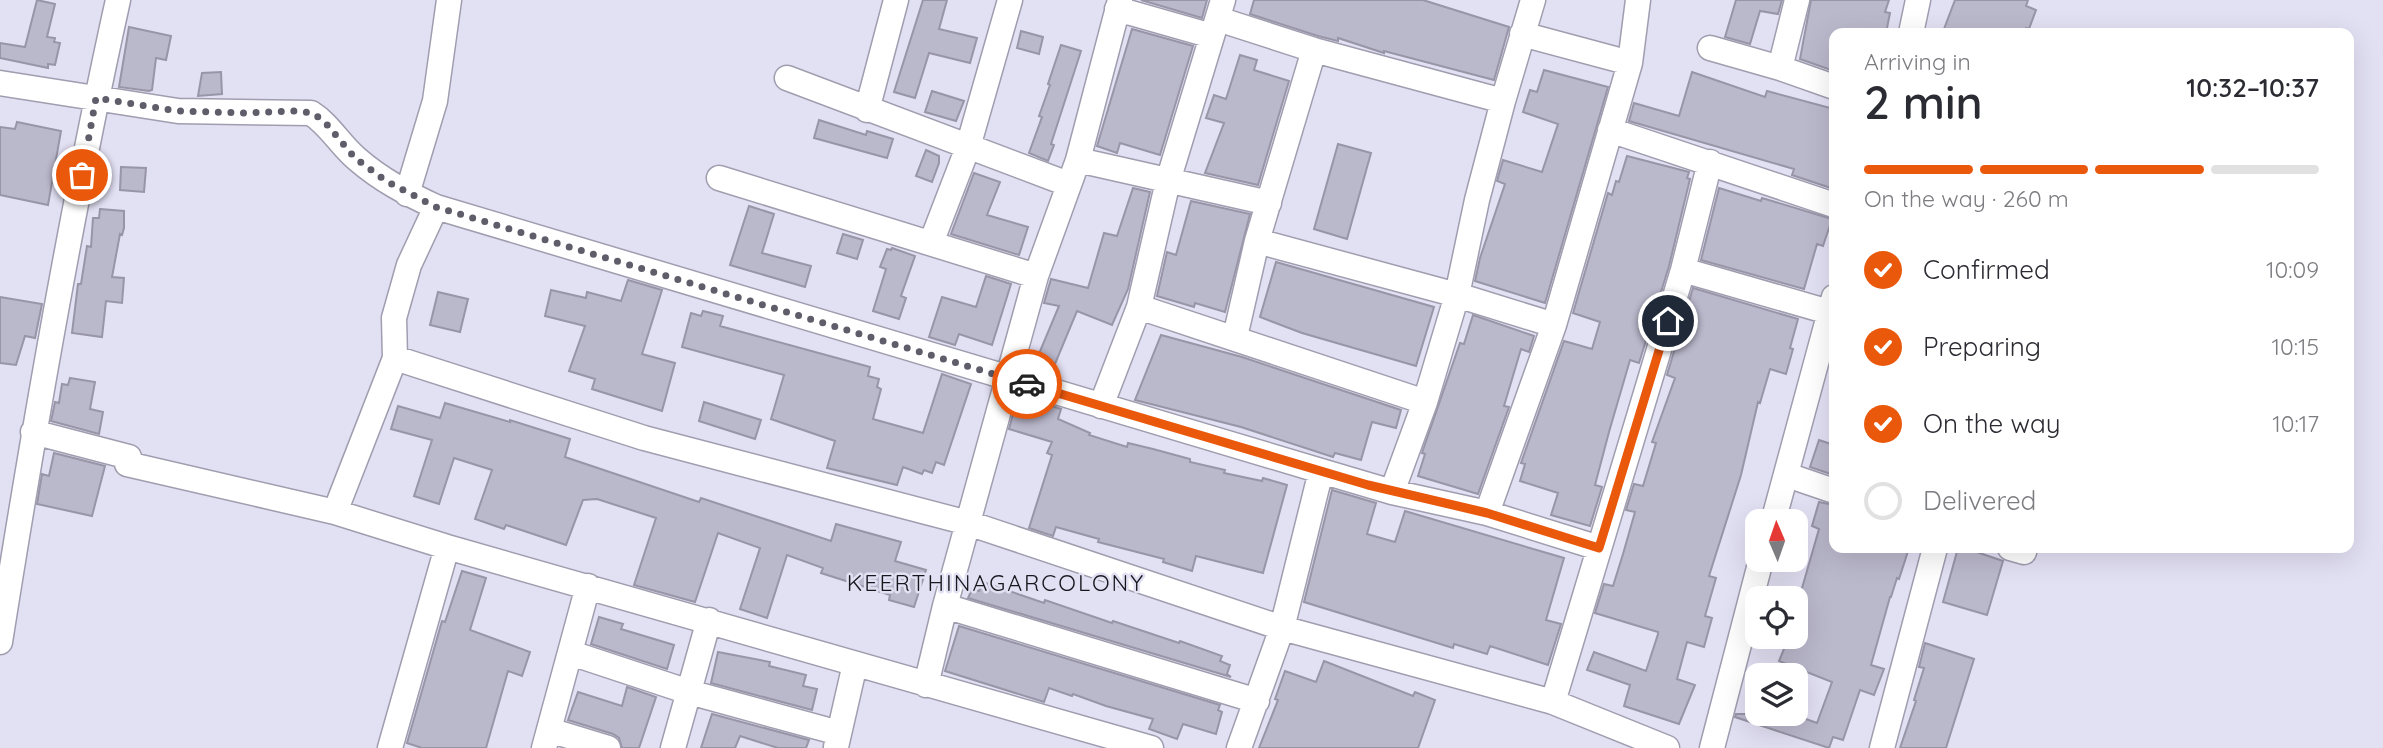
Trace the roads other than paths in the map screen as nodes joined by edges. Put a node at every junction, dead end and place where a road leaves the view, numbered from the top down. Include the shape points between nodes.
1 (118, 0) edge
2 (449, 0) edge
3 (896, 0) edge
4 (1010, 0) edge
5 (1533, 0) edge
6 (1638, 0) edge
7 (1797, 0) edge
8 (1918, 0) edge
9 (1119, 5) edge
10 (1218, 19) edge
11 (1912, 28) edge
12 (1522, 34) junction
13 (1710, 48) dead end
14 (1314, 50) junction
15 (1630, 63) junction
16 (1780, 68) junction
17 (787, 78) dead end
18 (0, 83) edge
19 (1829, 85) edge
20 (96, 98) junction
21 (1503, 101) junction
22 (867, 110) junction
23 (1609, 130) junction
24 (968, 147) junction
25 (1077, 160) junction
26 (1710, 162) junction
27 (719, 178) dead end
28 (1168, 181) junction
29 (1068, 184) junction
30 (407, 194) junction
31 (1269, 203) junction
32 (1829, 203) edge
33 (436, 207) junction
34 (1257, 241) junction
35 (931, 243) junction
36 (1683, 270) junction
37 (1036, 276) junction
38 (1457, 295) junction
39 (1829, 304) edge
40 (1139, 307) junction
41 (1554, 325) junction
42 (1829, 331) edge
43 (1235, 337) junction
44 (395, 358) junction
45 (1824, 375) edge
46 (1009, 379) junction
47 (1425, 402) junction
48 (1101, 406) junction
49 (33, 432) junction
50 (1321, 471) junction
51 (1787, 475) junction
52 (1829, 489) edge
53 (1392, 492) junction
54 (1777, 509) edge
55 (335, 512) junction
56 (1487, 513) junction
57 (968, 523) junction
58 (447, 547) junction
59 (1599, 548) junction
60 (1934, 553) edge
61 (1758, 572) edge
62 (588, 586) junction
63 (945, 606) junction
64 (709, 620) junction
65 (1282, 628) junction
66 (0, 642) edge
67 (571, 653) junction
68 (855, 664) junction
69 (926, 685) junction
70 (689, 692) junction
71 (1257, 701) junction
72 (1553, 702) junction
73 (547, 739) edge
74 (837, 740) edge
75 (390, 748) edge
76 (608, 748) edge
77 (673, 748) edge
78 (1151, 748) edge
79 (1239, 748) edge
80 (1667, 748) edge
81 (1712, 748) edge
82 (1882, 748) edge

1 - 20 street
2 - 30 street via 435,101
3 - 22 street
4 - 24 street
5 - 12 street
6 - 15 street
7 - 16 street
8 - 11 street
9 - 10 street
9 - 25 street
10 - 14 street
10 - 28 street
12 - 15 street
12 - 21 street
13 - 16 street
14 - 21 street
14 - 31 street
15 - 23 street
16 - 19 street
17 - 22 street
18 - 20 street
20 - 30 street via 178,111 312,113 355,158
20 - 49 street
21 - 38 street
22 - 24 street
23 - 26 street
23 - 41 street
24 - 29 street
24 - 35 street
25 - 28 street
25 - 29 street
26 - 32 street
26 - 36 street
27 - 35 street
28 - 31 street
28 - 40 street
29 - 37 street
30 - 33 street
31 - 34 street
33 - 44 street via 409,265 394,318
33 - 46 street
34 - 38 street
34 - 43 street
35 - 37 street
36 - 39 street
36 - 59 street
37 - 46 street
38 - 41 street
38 - 47 street
40 - 43 street
40 - 48 street
41 - 56 street
42 - 45 street
43 - 47 street
44 - 55 street
44 - 57 street via 644,438
45 - 51 street
46 - 48 street
46 - 57 street
47 - 53 street
48 - 50 street
49 - 55 street via 128,461
49 - 66 street
50 - 53 street
50 - 65 street
51 - 52 street
51 - 54 street
53 - 56 street
55 - 58 street
56 - 59 street
57 - 63 street
57 - 65 street
58 - 62 street
58 - 75 street
59 - 72 street
60 - 82 street
61 - 81 street
62 - 64 street
62 - 67 street
63 - 69 street
63 - 71 street
64 - 68 street
64 - 70 street
65 - 71 street
65 - 72 street
67 - 70 street
67 - 73 street
68 - 69 street
68 - 74 street
69 - 78 street
70 - 74 street
70 - 77 street
71 - 79 street
72 - 80 street
73 - 76 street

